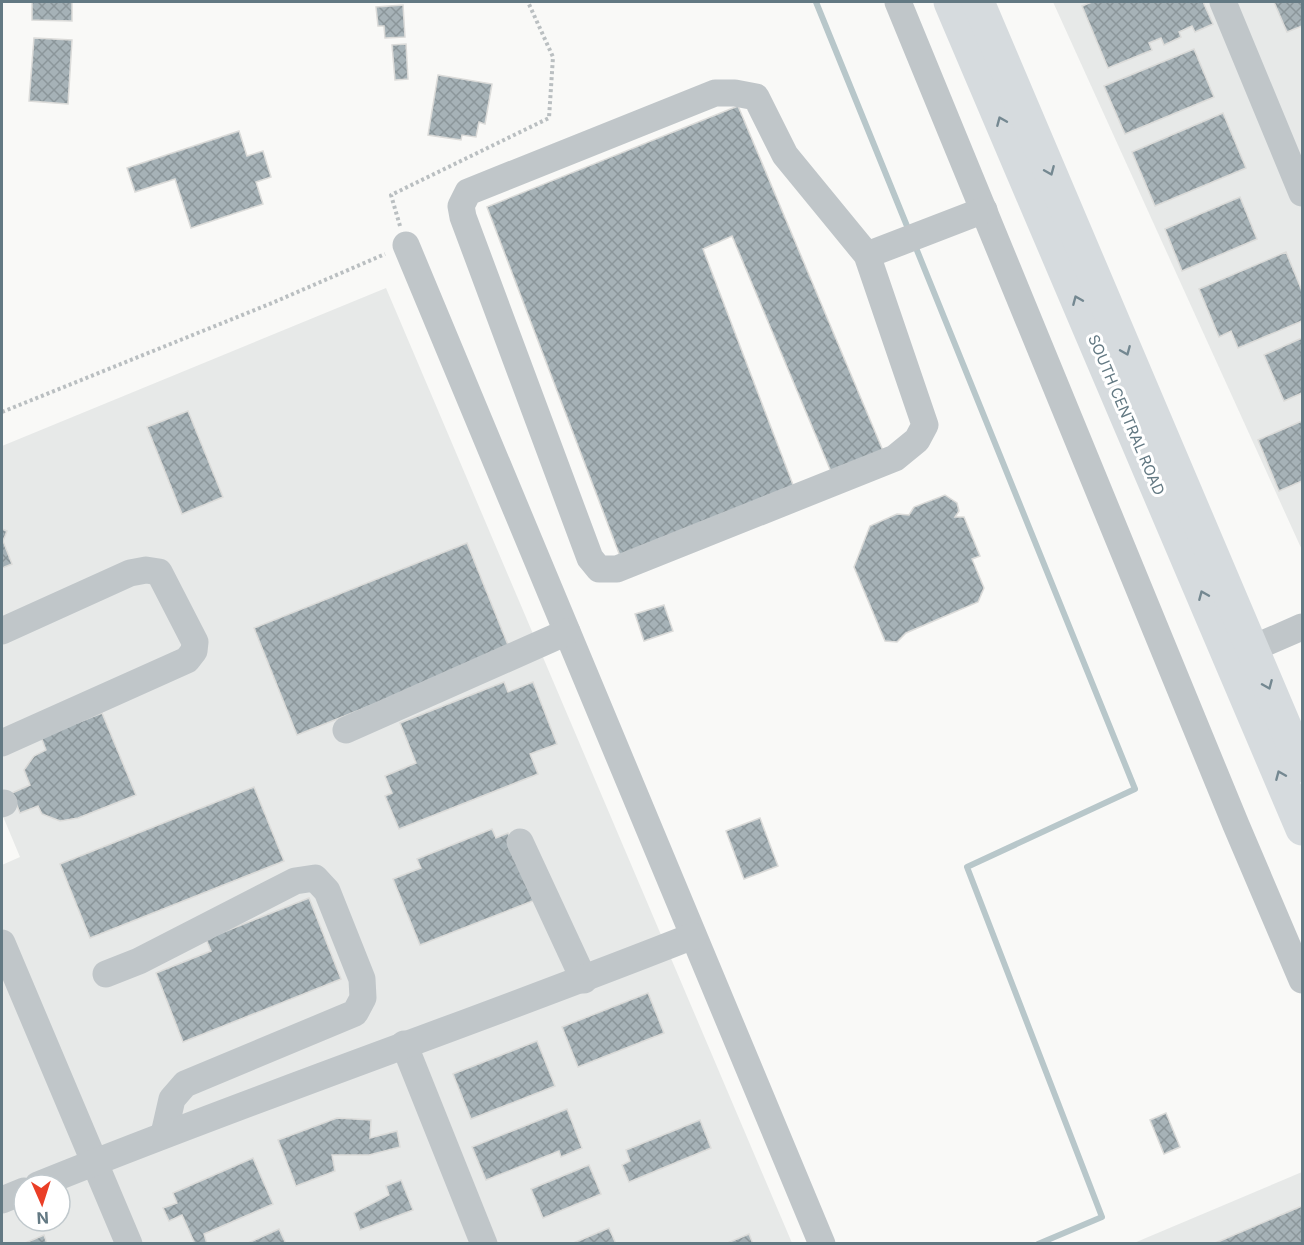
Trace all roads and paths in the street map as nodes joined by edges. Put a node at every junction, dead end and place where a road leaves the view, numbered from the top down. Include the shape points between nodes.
1 (528, 2) edge
2 (898, 2) edge
3 (950, 2) edge
4 (978, 2) edge
5 (1223, 2) edge
6 (1302, 193) edge
7 (984, 210) junction
8 (406, 245) junction
9 (867, 255) junction
10 (2, 412) edge
11 (1302, 627) edge
12 (2, 631) edge
13 (567, 632) junction
14 (1241, 654) junction
15 (346, 730) dead end
16 (2, 743) edge
17 (1302, 766) edge
18 (1302, 829) edge
19 (520, 842) dead end
20 (693, 936) junction
21 (2, 943) edge
22 (106, 974) dead end
23 (584, 980) junction
24 (1302, 980) edge
25 (404, 1044) junction
26 (164, 1134) junction
27 (94, 1162) junction
28 (67, 1173) edge
29 (129, 1244) edge
30 (484, 1244) edge
31 (822, 1244) edge

1 - 8 path via 553,57 549,118 391,195
2 - 7 street
14 -> 3 main road, SOUTH CENTRAL ROAD
4 -> 14 main road, SOUTH CENTRAL ROAD
5 - 6 street
7 - 9 street
7 - 24 street
8 - 10 path
8 - 13 street
9 - 9 street via 925,425 917,440 895,458 617,568 599,569 590,558 463,217 461,206 468,192 715,93 735,93 756,97 785,155
11 - 14 street
12 - 16 street via 130,573 146,570 159,572 195,642 187,660
13 - 15 street
13 - 20 street
14 -> 17 main road, SOUTH CENTRAL ROAD
18 -> 14 main road, SOUTH CENTRAL ROAD
19 - 23 street
20 - 23 street
20 - 31 street
21 - 27 street
22 - 26 street via 295,881 315,878 327,891 362,979 363,998 355,1013 184,1084 172,1099
23 - 25 street
25 - 26 street
25 - 30 street
26 - 27 street
27 - 28 street
27 - 29 street

